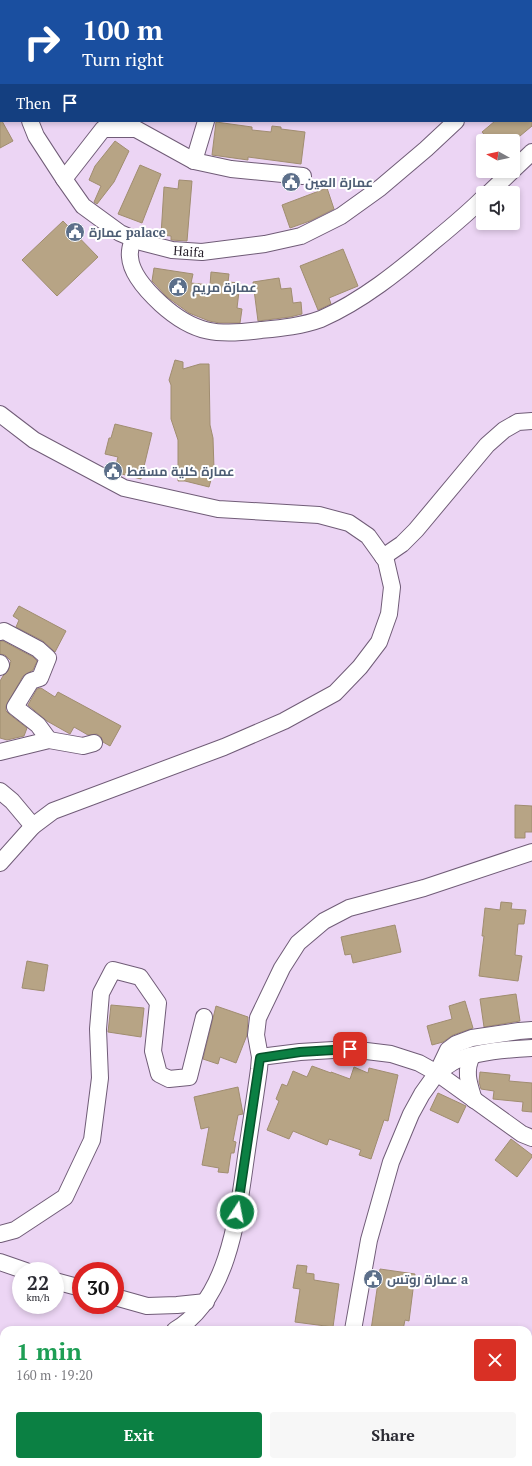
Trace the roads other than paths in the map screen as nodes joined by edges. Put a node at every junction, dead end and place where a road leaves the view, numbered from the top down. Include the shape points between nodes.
1 (30, 122) edge
2 (206, 122) edge
3 (455, 122) edge
4 (103, 125) edge
5 (532, 152) edge
6 (194, 162) junction
7 (520, 163) edge
8 (302, 176) dead end
9 (504, 178) edge
10 (64, 179) junction
11 (496, 186) edge
12 (476, 204) edge
13 (133, 239) junction
14 (0, 414) edge
15 (532, 421) edge
16 (383, 557) junction
17 (0, 632) edge
18 (0, 663) edge
19 (0, 667) edge
20 (49, 740) junction
21 (94, 742) dead end
22 (0, 752) edge
23 (0, 791) edge
24 (33, 826) junction
25 (532, 852) edge
26 (0, 863) edge
27 (204, 1017) dead end
28 (532, 1030) edge
29 (532, 1048) edge
30 (472, 1056) junction
31 (260, 1058) junction
32 (437, 1073) junction
33 (474, 1100) junction
34 (532, 1138) edge
35 (0, 1234) edge
36 (0, 1262) edge
37 (12, 1266) edge
38 (124, 1300) edge
39 (206, 1302) junction
40 (182, 1326) edge
41 (354, 1326) edge

1 - 10 street, Haifa via 36,136
2 - 6 street
3 - 13 street, Haifa via 380,188 341,216 302,236 265,244 202,252 172,250
4 - 6 street via 136,129
4 - 10 street
5 - 7 street
6 - 8 street via 231,169
9 - 11 street
10 - 13 street, Haifa via 83,206 120,233
12 - 13 street via 399,270 352,303 320,319 296,326 247,332 201,330 169,311 142,284 135,272 130,258
14 - 16 street via 34,440 124,488 218,509 319,515 349,523 368,536
15 - 16 street via 518,422 487,445 416,530
16 - 24 street via 392,587 389,614 379,642 335,693 284,721 224,747 53,811
17 - 20 street via 4,630 38,649 48,658 40,678 31,681 14,707 38,725
18 - 19 street
20 - 21 street via 83,746
20 - 22 street
23 - 24 street
24 - 26 street
25 - 31 street via 424,888 349,908 324,921 298,943 267,998 258,1018 256,1035
27 - 35 street via 189,1077 169,1079 159,1074 154,1051 158,1003 140,977 113,970 101,993 98,1029 100,1078 92,1140 65,1197 15,1230
28 - 32 street via 472,1038 456,1044 448,1050
29 - 30 street
30 - 32 street via 455,1061
30 - 33 street via 467,1071
31 - 32 street via 350,1049 391,1054 419,1063
31 - 39 street via 237,1214 220,1275
32 - 33 street
32 - 41 street via 411,1114 391,1162 369,1240
33 - 34 street via 501,1121
36 - 37 street
38 - 39 street via 147,1306
39 - 40 street

